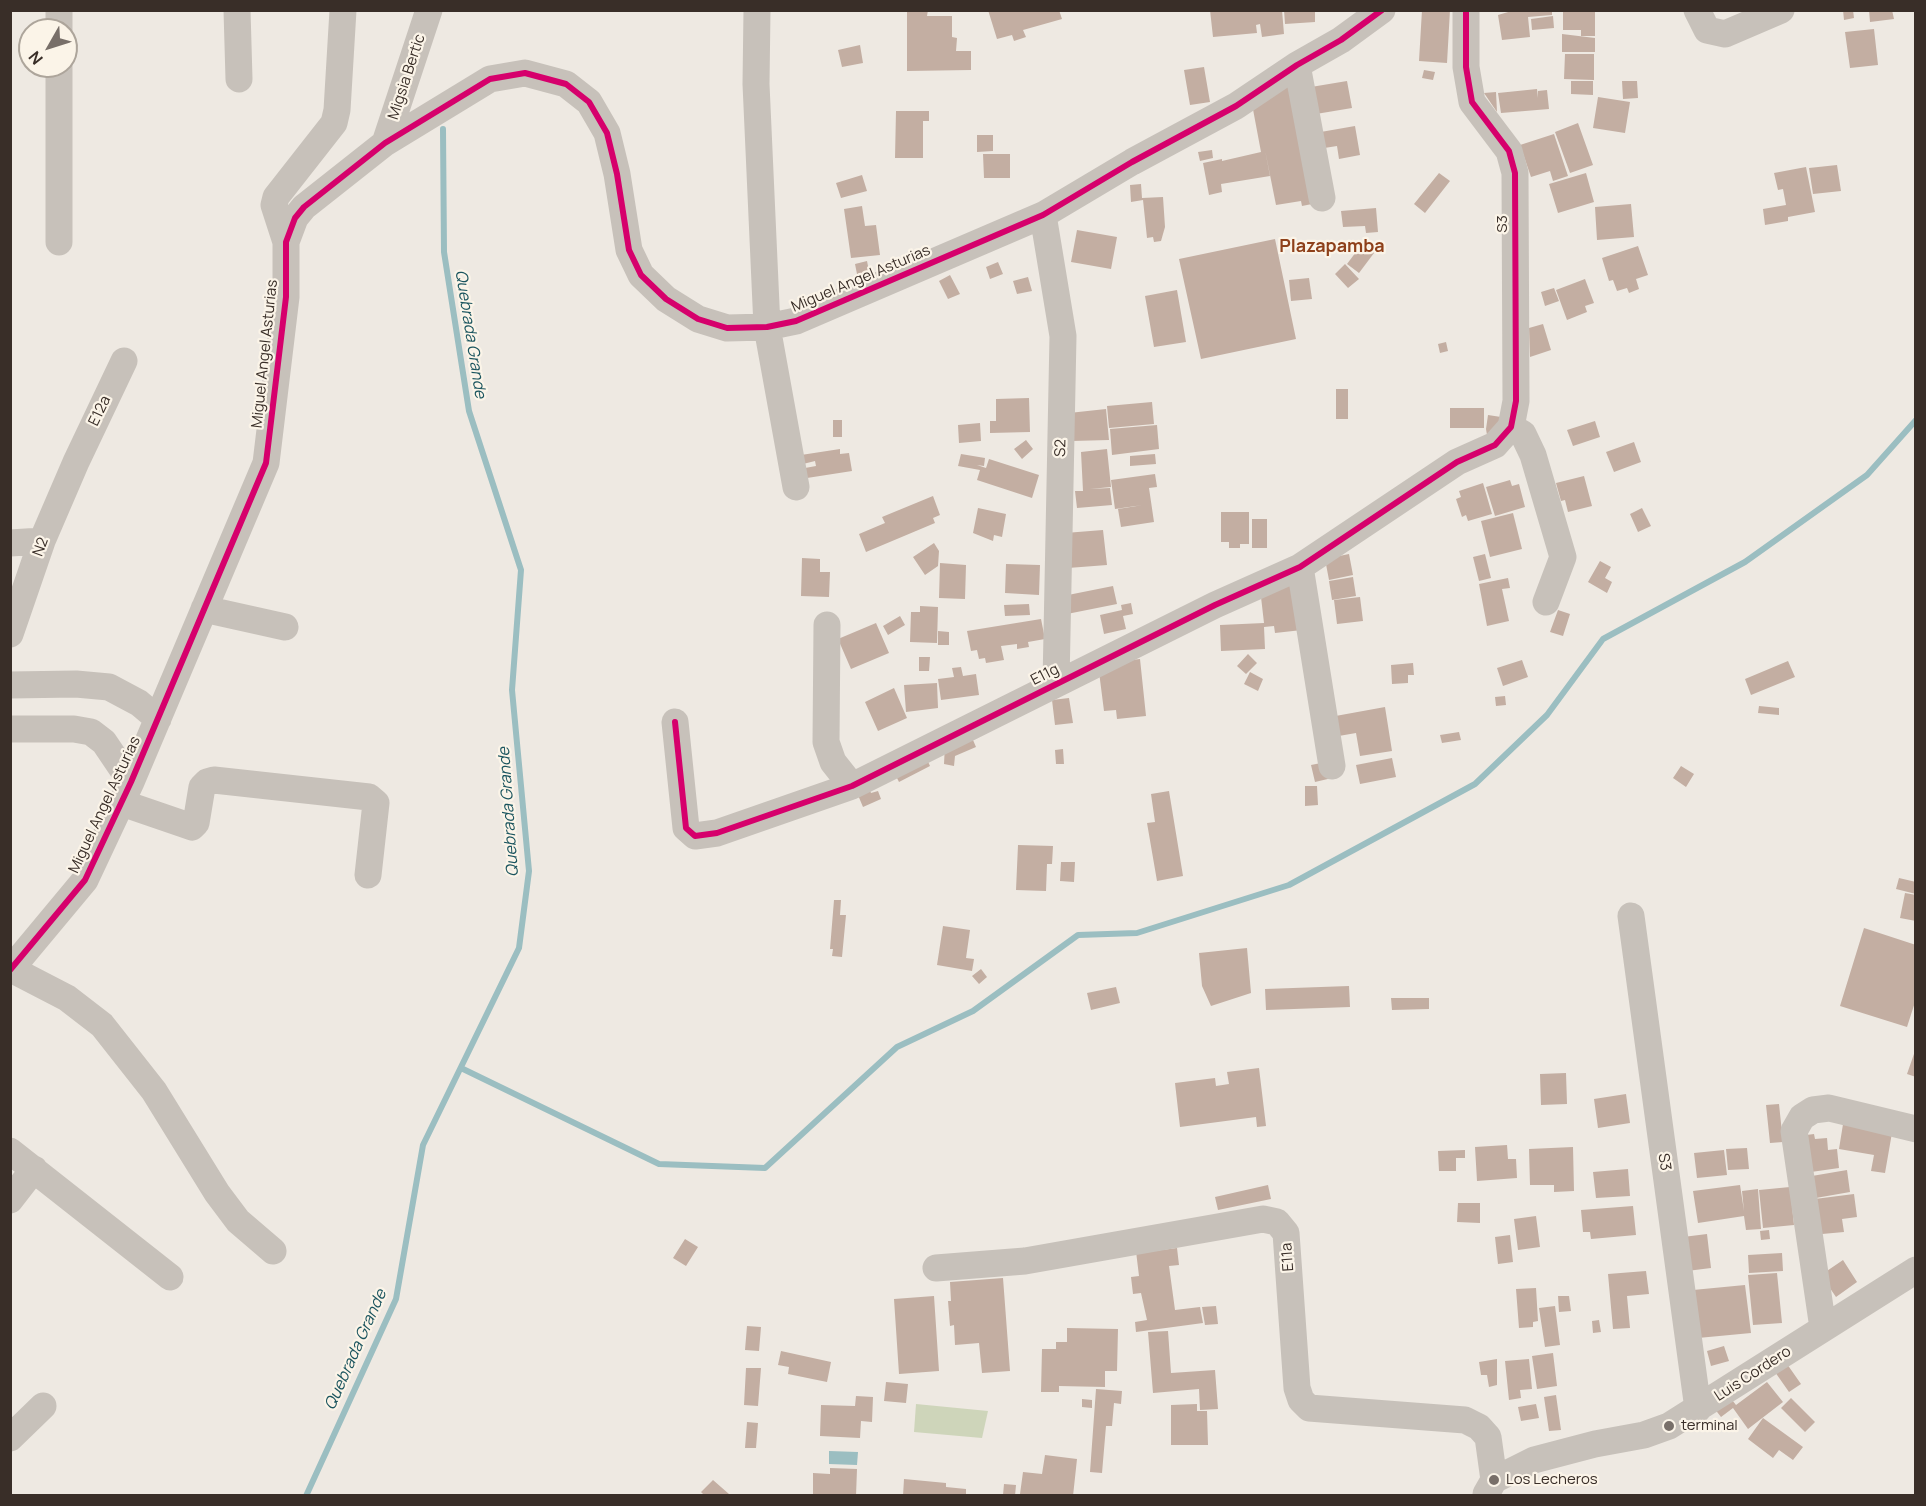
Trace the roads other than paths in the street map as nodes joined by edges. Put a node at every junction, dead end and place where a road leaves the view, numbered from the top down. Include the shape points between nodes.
1 (237, 10) edge
2 (343, 10) edge
3 (429, 10) edge
4 (757, 10) edge
5 (1382, 10) edge
6 (1466, 10) edge
7 (1697, 10) edge
8 (1781, 10) edge
9 (1297, 65) junction
10 (59, 78) edge
11 (239, 79) dead end
12 (385, 143) junction
13 (1322, 198) dead end
14 (1042, 215) junction
15 (59, 242) dead end
16 (286, 242) junction
17 (766, 327) junction
18 (124, 361) dead end
19 (1503, 436) junction
20 (76, 462) joint
21 (796, 487) dead end
22 (42, 541) junction
23 (10, 543) edge
24 (1300, 567) junction
25 (1546, 602) dead end
26 (204, 609) junction
27 (827, 625) dead end
28 (285, 627) dead end
29 (10, 634) edge
30 (1056, 683) junction
31 (10, 685) edge
32 (158, 719) junction
33 (675, 722) dead end
34 (10, 729) edge
35 (1332, 766) dead end
36 (852, 786) junction
37 (127, 793) junction
38 (368, 875) dead end
39 (1631, 916) dead end
40 (11, 969) edge
41 (1916, 1129) edge
42 (10, 1151) edge
43 (34, 1169) junction
44 (10, 1200) edge
45 (273, 1251) dead end
46 (936, 1268) dead end
47 (1916, 1270) edge
48 (170, 1277) dead end
49 (1823, 1328) junction
50 (43, 1406) dead end
51 (1698, 1409) junction
52 (10, 1438) edge
53 (1490, 1488) edge

1 - 11 street
2 - 16 street via 334,123 273,206
3 - 12 street, Migsia Bertic
4 - 17 street via 756,84
5 - 9 street, Miguel Angel Asturias
6 - 19 street, S3 via 1466,67 1472,102 1509,151 1515,173 1516,401
7 - 8 street via 1707,30 1725,34
9 - 13 street
9 - 14 street, Miguel Angel Asturias via 1236,106
10 - 15 street
12 - 16 street, Miguel Angel Asturias via 304,207
12 - 17 street, Miguel Angel Asturias via 490,79 525,74 566,84 589,102 607,133 629,250 641,275 666,299 698,319 727,328
14 - 17 street, Miguel Angel Asturias via 796,321
14 - 30 street, S2 via 1062,336
16 - 26 street, Miguel Angel Asturias via 286,297 266,463
17 - 21 street
18 - 20 street, E12a
19 - 24 street, E11g via 1457,462
19 - 25 street via 1523,434 1533,455 1563,557
20 - 22 street, N2
22 - 23 street
22 - 29 street, N2
24 - 30 street, E11g
24 - 35 street
26 - 28 street
26 - 32 street, Miguel Angel Asturias
27 - 36 street via 826,742 833,762
30 - 36 street, E11g
31 - 32 street via 109,687 139,703
32 - 37 street, Miguel Angel Asturias
33 - 36 street, E11g via 686,828 695,836 717,833
34 - 37 street via 91,732 104,742
37 - 38 street via 192,826 196,823 202,787 214,780 369,797 376,803
37 - 40 street, Miguel Angel Asturias via 85,880
39 - 51 street, S3
40 - 45 street via 67,998 102,1025 154,1091 217,1194 238,1221
41 - 49 street via 1829,1108 1813,1110 1802,1117 1794,1131
42 - 43 street
43 - 44 street
43 - 48 street
46 - 53 street, E11a via 1025,1261 1263,1219 1277,1222 1286,1233 1301,1400 1309,1408 1465,1420 1488,1437
47 - 49 street, Luis Cordero
49 - 51 street, Luis Cordero
50 - 52 street
51 - 53 street, Luis Cordero via 1644,1436 1534,1460

